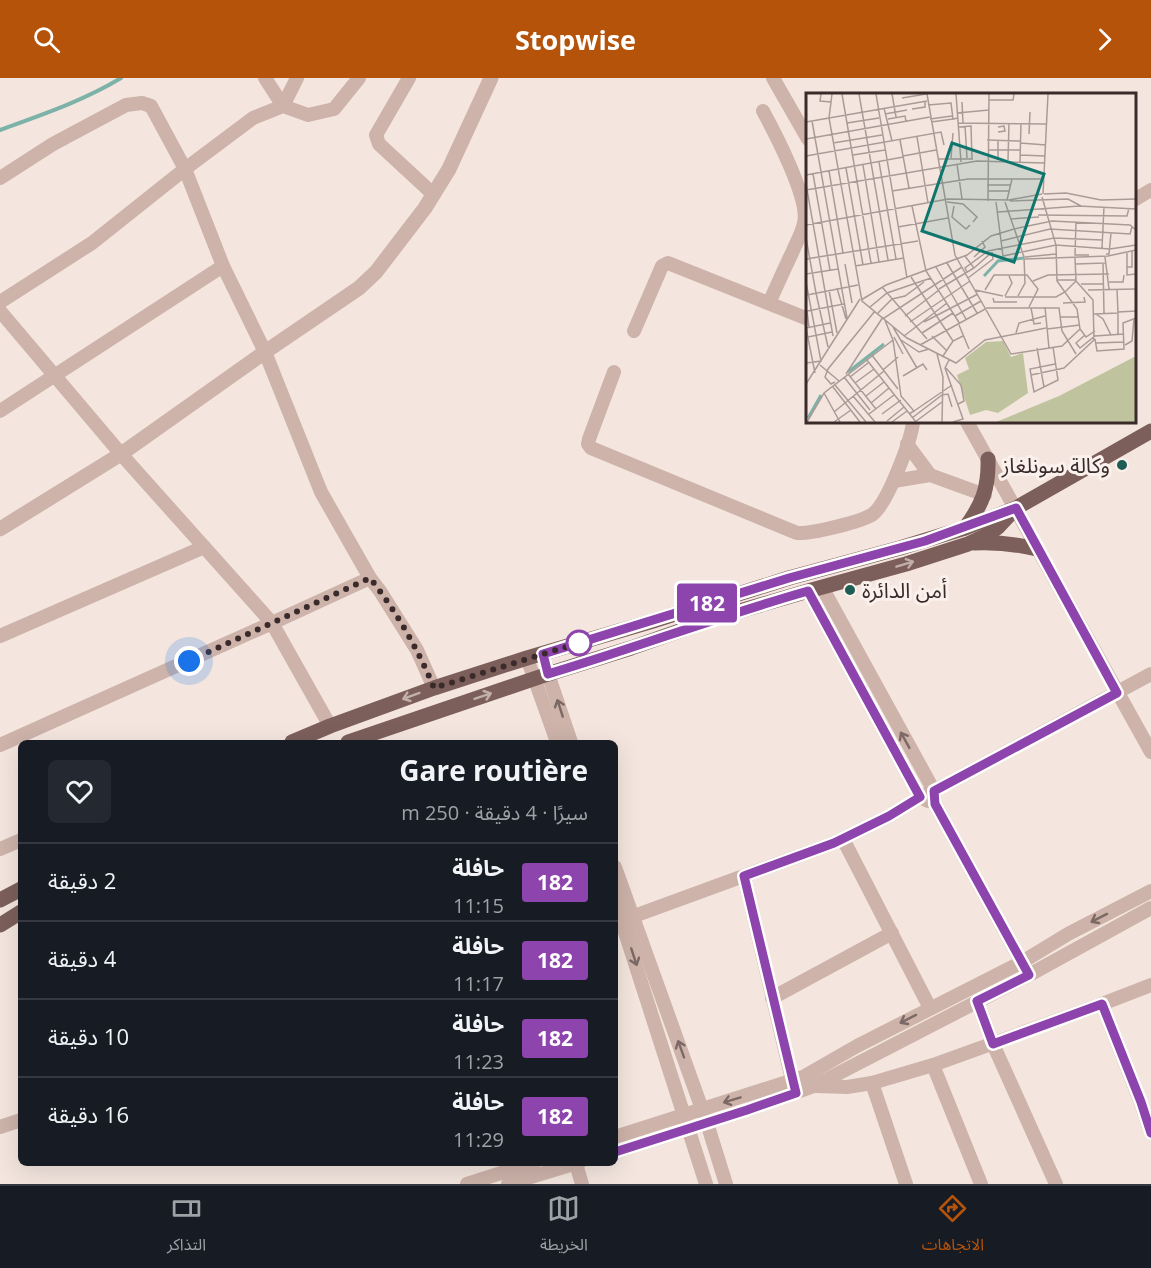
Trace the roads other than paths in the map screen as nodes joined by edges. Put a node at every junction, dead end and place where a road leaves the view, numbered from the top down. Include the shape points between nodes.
1 (265, 78) edge
2 (297, 78) edge
3 (359, 78) edge
4 (409, 78) edge
5 (491, 78) edge
6 (773, 78) edge
7 (283, 106) junction
8 (763, 111) dead end
9 (806, 137) edge
10 (185, 169) junction
11 (0, 178) edge
12 (1151, 190) edge
13 (433, 194) junction
14 (1136, 199) edge
15 (223, 266) junction
16 (0, 302) edge
17 (769, 303) junction
18 (0, 311) edge
19 (806, 319) edge
20 (634, 331) dead end
21 (265, 352) junction
22 (614, 372) dead end
23 (55, 376) junction
24 (0, 411) edge
25 (913, 423) edge
26 (968, 423) edge
27 (1151, 431) edge
28 (907, 444) junction
29 (122, 454) junction
30 (988, 459) junction
31 (930, 475) junction
32 (894, 481) junction
33 (984, 495) junction
34 (1016, 508) junction
35 (965, 528) junction
36 (0, 529) edge
37 (968, 544) junction
38 (204, 547) junction
39 (1037, 549) junction
40 (370, 578) junction
41 (815, 589) junction
42 (272, 623) junction
43 (0, 636) edge
44 (543, 654) junction
45 (527, 658) junction
46 (1151, 674) edge
47 (541, 677) junction
48 (434, 688) junction
49 (1117, 693) junction
50 (884, 717) junction
51 (330, 726) junction
52 (297, 740) edge
53 (354, 740) edge
54 (556, 740) edge
55 (570, 740) edge
56 (0, 745) edge
57 (1151, 752) edge
58 (920, 797) junction
59 (935, 797) junction
60 (843, 838) junction
61 (18, 841) edge
62 (0, 849) edge
63 (744, 876) junction
64 (618, 887) edge
65 (18, 891) edge
66 (1151, 891) edge
67 (0, 900) edge
68 (1151, 908) edge
69 (18, 914) edge
70 (623, 920) edge
71 (0, 925) edge
72 (892, 933) junction
73 (1025, 968) junction
74 (1151, 985) edge
75 (772, 998) junction
76 (977, 1001) junction
77 (1102, 1004) junction
78 (930, 1008) junction
79 (993, 1044) junction
80 (933, 1065) junction
81 (872, 1083) junction
82 (814, 1086) junction
83 (794, 1087) junction
84 (702, 1109) junction
85 (684, 1115) junction
86 (18, 1121) edge
87 (707, 1123) junction
88 (0, 1127) edge
89 (688, 1129) junction
90 (1151, 1133) edge
91 (618, 1136) edge
92 (618, 1151) edge
93 (523, 1166) edge
94 (564, 1166) edge
95 (571, 1166) edge
96 (467, 1184) edge
97 (508, 1184) edge
98 (582, 1184) edge
99 (706, 1184) edge
100 (726, 1184) edge
101 (906, 1184) edge
102 (981, 1184) edge
103 (1056, 1184) edge

1 - 7 street
2 - 7 street
3 - 7 street via 334,109 308,115
4 - 13 street via 376,135 379,144
5 - 13 street via 449,169
6 - 9 street
7 - 10 street via 253,118
8 - 17 street via 805,212 805,222
10 - 11 street via 151,106 142,103 126,105 105,116
10 - 15 street
10 - 16 street via 92,243
12 - 14 street
13 - 21 street via 376,272 359,288
15 - 21 street
15 - 23 street
17 - 19 street
17 - 20 street via 668,262 662,266
18 - 23 street
21 - 29 street
21 - 40 street via 321,492
22 - 32 street via 589,439 591,448 797,533 865,518 876,510
23 - 24 street
23 - 29 street
25 - 28 street
26 - 30 street
27 - 34 main road
28 - 31 street
28 - 32 street
29 - 36 street
29 - 38 street
30 - 33 main road
30 - 34 street
31 - 32 street
31 - 33 street
33 - 35 main road
34 - 35 main road
34 - 37 main road via 989,534
34 - 39 street
35 - 44 main road
37 - 39 main road via 992,542
41 -> 37 main road
38 - 42 street
38 - 43 street
39 - 49 street
40 - 42 street
40 - 48 street via 417,650
41 - 47 main road
41 - 50 street
42 - 51 street
42 - 56 street
44 - 45 main road
44 - 47 street
45 - 47 street
45 - 48 main road
46 - 49 street
53 -> 47 main road
47 - 54 street
55 -> 47 street
48 -> 51 main road
49 - 57 street
49 - 59 street
50 - 58 street
59 -> 50 street
51 - 52 main road
58 - 59 street
58 - 60 street
59 - 73 street
60 - 63 street
60 - 72 street
61 - 62 street
63 - 70 street
63 - 75 street
64 - 70 street
65 - 67 main road
66 -> 73 street via 1068,934
68 - 73 street
69 - 71 main road
84 -> 70 street
70 -> 85 street
72 - 75 street
72 - 78 street
73 - 76 street
73 - 78 street
74 - 77 street
75 - 83 street
76 - 79 street
76 - 82 street
77 - 79 street
77 - 90 street
78 -> 83 street via 857,1046
79 - 80 street
79 - 103 street
80 - 81 street
80 - 102 street
81 - 82 street
81 - 101 street
82 - 83 street
83 -> 84 street
83 - 87 street via 747,1110
84 - 85 street
84 - 87 street
85 - 89 street
85 - 91 street
86 - 88 street
87 - 89 street
87 - 100 street
89 - 92 street
89 - 99 street
93 - 96 street
94 - 97 street
95 - 98 street

